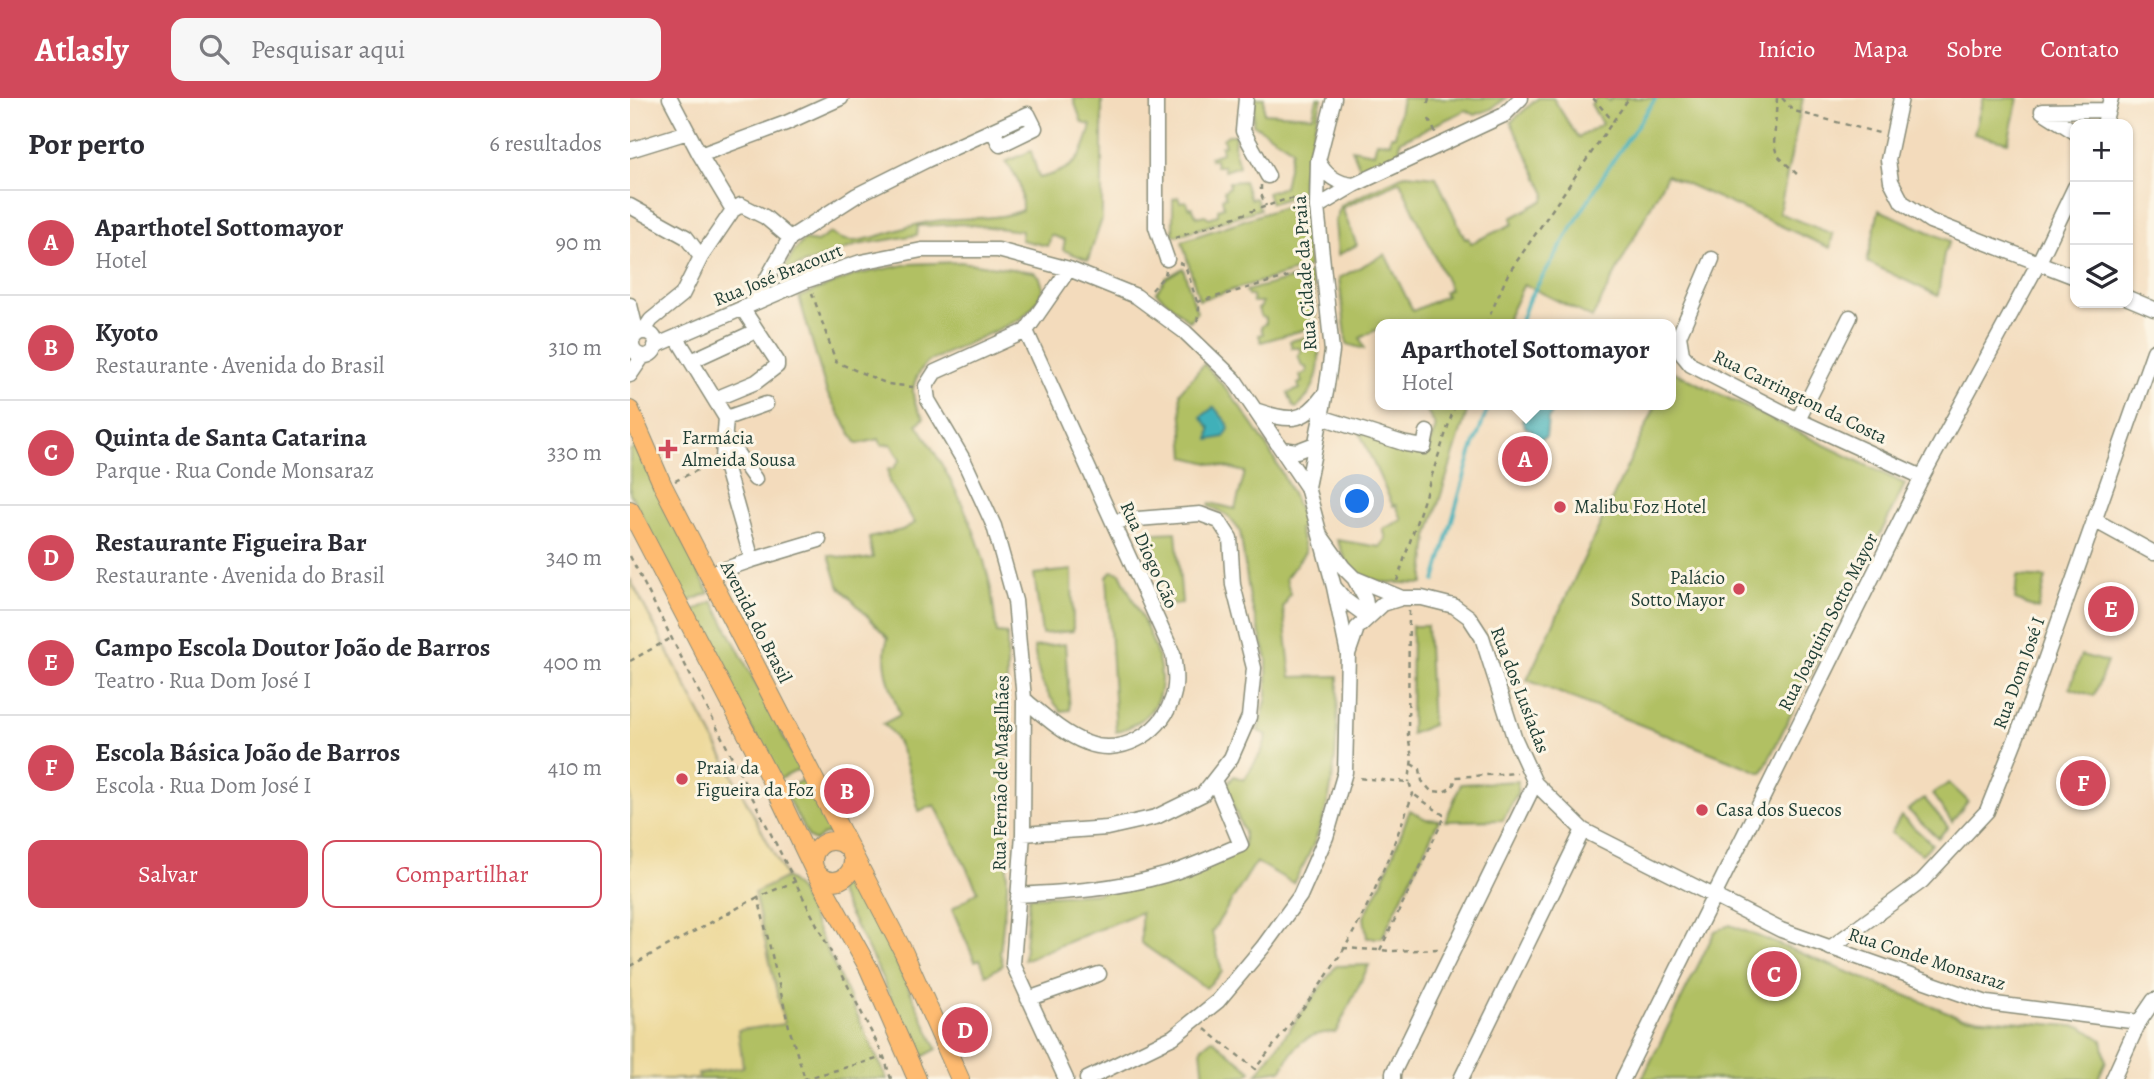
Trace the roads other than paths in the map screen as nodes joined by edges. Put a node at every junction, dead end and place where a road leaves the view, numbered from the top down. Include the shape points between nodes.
1 (670, 98) edge
2 (841, 98) edge
3 (1156, 98) edge
4 (1245, 98) edge
5 (1334, 98) edge
6 (1521, 98) edge
7 (1901, 98) edge
8 (2107, 111) edge
9 (2070, 129) edge
10 (993, 131) dead end
11 (688, 132) junction
12 (630, 150) edge
13 (700, 155) junction
14 (1318, 160) junction
15 (1268, 176) dead end
16 (1354, 185) junction
17 (2070, 197) edge
18 (1317, 201) junction
19 (630, 206) edge
20 (733, 210) junction
21 (790, 238) junction
22 (701, 257) junction
23 (1712, 259) dead end
24 (1167, 260) dead end
25 (2039, 262) junction
26 (1069, 269) junction
27 (2070, 275) edge
28 (2133, 300) edge
29 (630, 305) edge
30 (748, 306) junction
31 (2154, 309) edge
32 (1850, 317) dead end
33 (756, 331) junction
34 (1026, 331) junction
35 (635, 336) edge
36 (677, 338) junction
37 (656, 346) junction
38 (2154, 351) edge
39 (643, 356) junction
40 (691, 361) junction
41 (630, 374) edge
42 (1326, 392) junction
43 (715, 400) junction
44 (766, 404) dead end
45 (630, 410) edge
46 (1258, 411) junction
47 (1321, 416) junction
48 (726, 418) junction
49 (1293, 419) junction
50 (1798, 420) junction
51 (1427, 432) dead end
52 (634, 436) edge
53 (726, 438) junction
54 (1316, 441) junction
55 (1280, 446) junction
56 (1922, 477) junction
57 (755, 479) dead end
58 (1307, 487) junction
59 (630, 510) edge
60 (2094, 520) junction
61 (1113, 521) junction
62 (1321, 536) junction
63 (819, 540) dead end
64 (2154, 553) edge
65 (752, 560) junction
66 (708, 575) junction
67 (1354, 578) junction
68 (1335, 587) junction
69 (1401, 597) junction
70 (1368, 617) junction
71 (1348, 654) junction
72 (1024, 699) junction
73 (1533, 777) junction
74 (1214, 780) junction
75 (1583, 830) junction
76 (1023, 834) junction
77 (851, 851) junction
78 (814, 870) junction
79 (1018, 895) junction
80 (1712, 897) junction
81 (1830, 948) junction
82 (1099, 974) dead end
83 (1028, 999) junction
84 (2154, 1000) edge
85 (2139, 1022) junction
86 (917, 1079) edge
87 (960, 1079) edge
88 (1066, 1079) edge
89 (1087, 1079) edge
90 (1393, 1079) edge
91 (1461, 1079) edge
92 (1623, 1079) edge
93 (2113, 1079) edge

1 - 11 street
2 - 13 street
3 - 24 street via 1156,226
4 - 15 street via 1243,131
5 - 14 street, Rua Cidade da Praia
6 - 16 street via 1504,116
7 - 25 street via 1888,160 1891,181 1902,202 1930,221
8 - 9 street via 2042,111
10 - 21 street via 857,195
11 - 12 street
11 - 13 street
13 - 20 street
14 - 16 street via 1332,178
14 - 18 street, Rua Cidade da Praia
16 - 18 street
17 - 25 street, Rua Joaquim Sotto Mayor
18 - 42 street, Rua Cidade da Praia via 1332,351
19 - 22 street via 686,237
20 - 21 street via 741,205
20 - 22 street
21 - 30 street
22 - 35 street via 682,295
23 - 50 street, Rua Carrington da Costa via 1679,336 1682,354 1691,365
25 - 27 street
25 - 56 street, Rua Joaquim Sotto Mayor
26 - 30 street, Rua José Bracourt via 998,250 922,250 861,262
26 - 34 street
26 - 46 street, Rua José Bracourt via 1136,296 1185,332 1234,379
28 - 31 street
29 - 35 street
30 - 33 street
30 - 36 street, Rua José Bracourt
32 - 50 street
33 - 40 street
33 - 43 street via 777,366 756,382
34 - 61 street, Rua Diogo Cão
34 - 72 street, Rua Fernão de Magalhães via 934,372 926,386 928,400 964,461 994,526 1015,601
35 - 37 street via 652,336
35 - 39 street via 633,350
36 - 37 street, Rua José Bracourt
36 - 40 street
37 - 39 street
38 - 60 street, Rua Dom José I
39 - 41 street
40 - 43 street
42 - 47 street, Rua Cidade da Praia
42 - 49 street via 1315,407
43 - 48 street
44 - 48 street
45 - 52 main road, Avenida do Brasil
46 - 49 street
46 - 55 street, Rua José Bracourt
47 - 51 street via 1424,447
47 - 54 street, Rua Cidade da Praia
48 - 53 street
49 - 54 street via 1312,430
49 - 55 street via 1280,427
50 - 56 street, Rua Carrington da Costa
52 - 66 main road, Avenida do Brasil
53 - 57 street
53 - 65 street via 723,458
54 - 55 street via 1297,451
54 - 58 street, Rua Cidade da Praia
55 - 58 street, Rua José Bracourt
56 - 80 street, Rua Joaquim Sotto Mayor
58 - 62 street
59 - 78 main road
60 - 64 street
60 - 81 street, Rua Dom José I via 1987,811 1922,881
61 - 72 street, Rua Diogo Cão via 1173,654 1177,678 1171,703 1159,723 1137,740 1112,749 1087,744 1058,728
61 - 74 street via 1200,514 1219,521 1230,538 1233,585 1254,668 1249,717 1231,758
62 - 67 street, Rua dos Lusíadas
62 - 68 street
63 - 65 street
65 - 66 street
66 - 77 main road, Avenida do Brasil
67 - 69 street, Rua dos Lusíadas
67 - 70 street via 1365,598
68 - 70 street
68 - 71 street
69 - 70 street
69 - 73 street, Rua dos Lusíadas via 1454,606 1469,617 1482,636 1514,737
70 - 71 street via 1357,628
71 - 89 street via 1344,776 1326,837 1300,896 1218,1001 1173,1037
72 - 76 street, Rua Fernão de Magalhães
73 - 75 street, Rua dos Lusíadas
73 - 90 street
74 - 76 street via 1203,794 1156,817 1107,828
74 - 79 street via 1241,845 1167,875 1129,884
75 - 80 street, Rua dos Lusíadas
75 - 91 street
76 - 79 street, Rua Fernão de Magalhães
77 - 78 main road via 836,841 822,843 814,854
77 - 78 main road via 853,863 845,878 827,881
77 - 87 main road, Avenida do Brasil via 904,953
78 - 86 main road via 869,969
79 - 83 street, Rua Fernão de Magalhães via 1013,964
80 - 81 street, Rua Conde Monsaraz
80 - 92 street, Rua Joaquim Sotto Mayor
81 - 85 street, Rua Conde Monsaraz via 1987,1003
82 - 83 street
83 - 88 street, Rua Fernão de Magalhães
84 - 85 street
85 - 93 street

